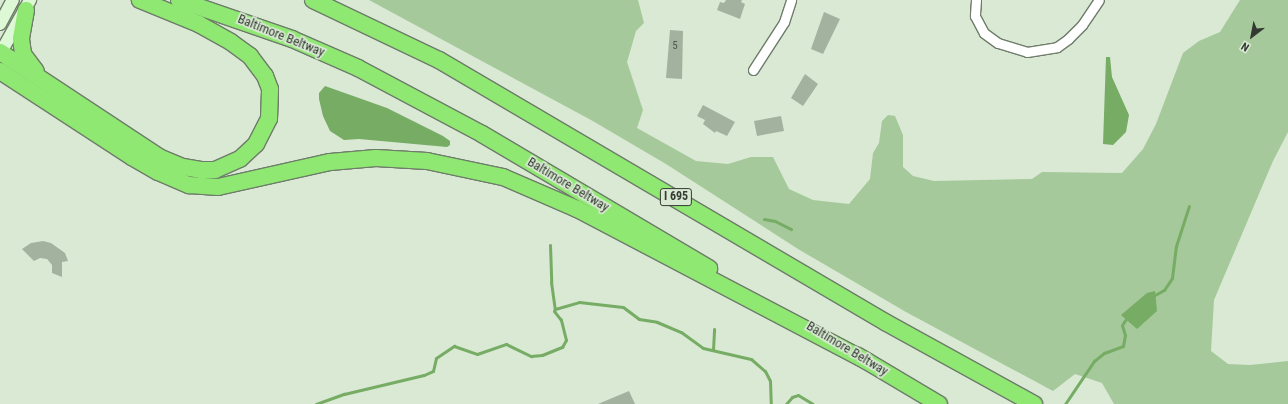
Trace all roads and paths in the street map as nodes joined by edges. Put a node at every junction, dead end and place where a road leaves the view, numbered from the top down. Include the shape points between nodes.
1 (13, 0) edge
2 (140, 0) edge
3 (180, 0) edge
4 (313, 0) edge
5 (791, 0) edge
6 (976, 0) edge
7 (1095, 1) edge
8 (28, 5) edge
9 (0, 24) edge
10 (0, 53) edge
11 (753, 70) dead end
12 (0, 71) edge
13 (44, 81) junction
14 (866, 361) junction
15 (940, 404) edge
16 (1034, 404) edge

1 - 9 main road
2 - 13 highway via 198,24 231,42 250,56 265,76 270,89 269,119 256,144 240,159 215,170 183,167 159,157
3 - 14 highway, Baltimore Beltway via 292,39 358,68 420,100
4 - 16 highway, I 695 via 439,60 894,326
5 - 11 street via 784,22
6 - 7 street via 975,16 984,33 998,43 1027,52 1056,47 1068,39
8 - 10 main road
8 - 13 highway via 21,39 23,54
10 - 13 highway
12 - 14 highway via 132,157 189,185 218,187 330,162 376,158 457,166 516,181 578,209
14 - 15 highway, Baltimore Beltway

